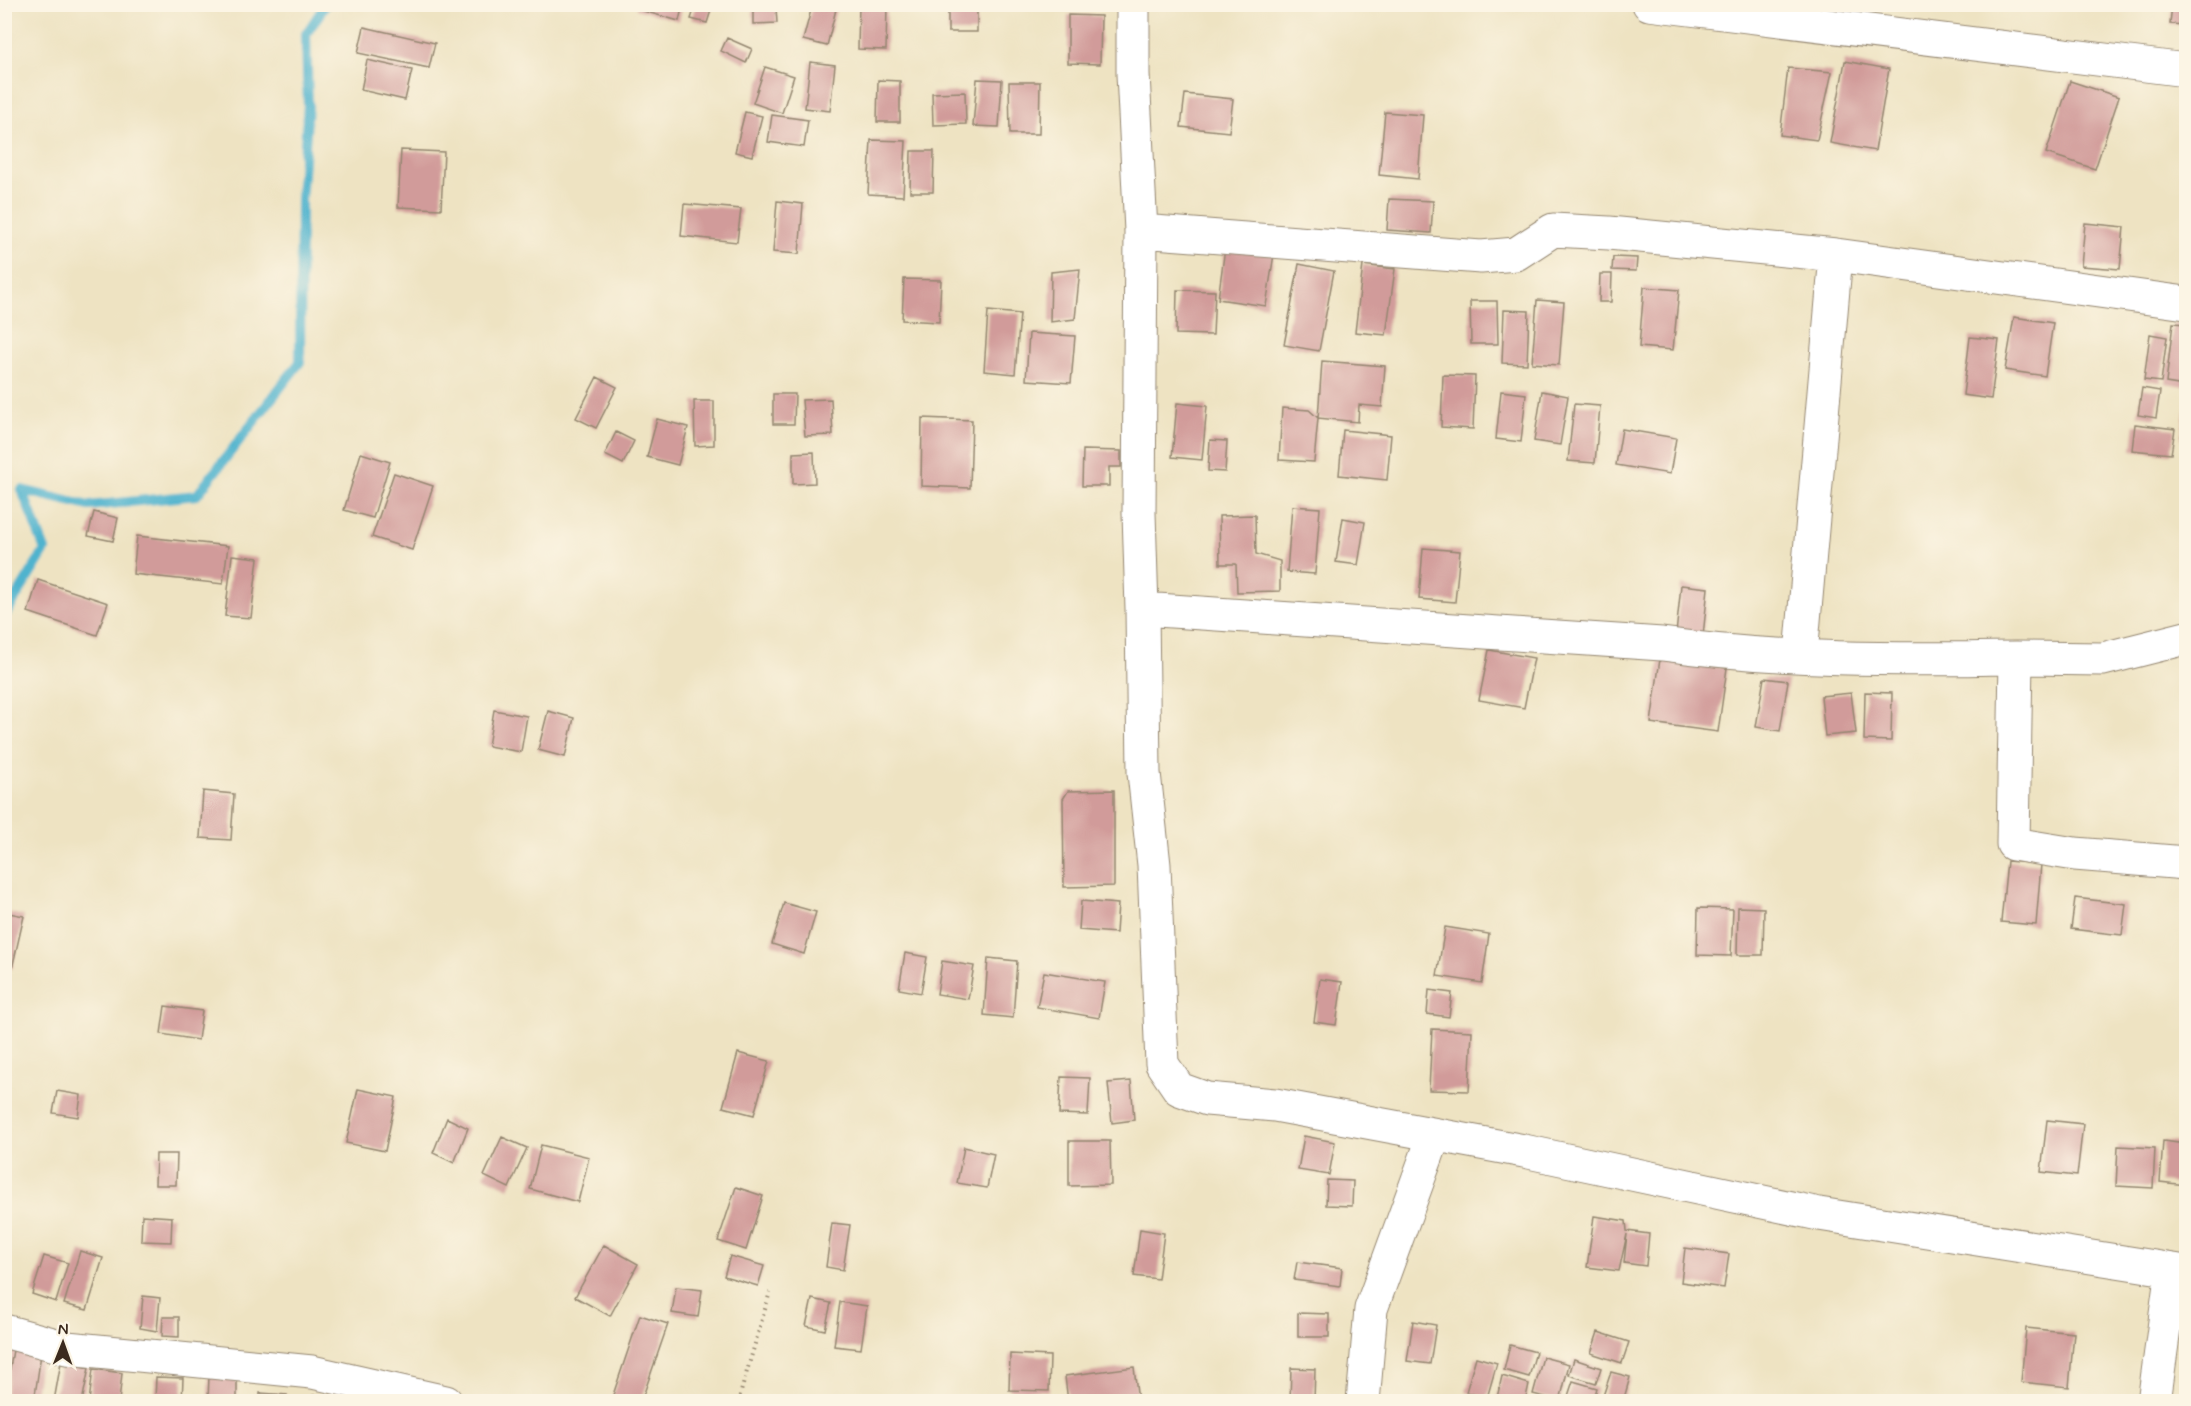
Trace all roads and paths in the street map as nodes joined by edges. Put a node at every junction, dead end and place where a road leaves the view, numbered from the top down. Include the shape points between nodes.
1 (1133, 4) edge
2 (1649, 4) edge
3 (2187, 70) edge
4 (1141, 231) junction
5 (1836, 255) junction
6 (2187, 303) edge
7 (1142, 609) junction
8 (2187, 638) edge
9 (1801, 655) junction
10 (2016, 658) junction
11 (2187, 863) edge
12 (1434, 1136) junction
13 (2179, 1271) edge
14 (770, 1292) dead end
15 (4, 1331) edge
16 (446, 1401) edge
17 (738, 1401) edge
18 (1363, 1401) edge
19 (2154, 1401) edge

1 - 4 street
2 - 3 street
4 - 5 street via 1481,257 1516,254 1553,230
4 - 7 street
5 - 6 street
5 - 9 street
7 - 9 street
7 - 12 street via 1144,773 1154,865 1162,1064 1179,1089 1207,1099 1275,1105
8 - 10 street via 2103,659
9 - 10 street via 1896,660
10 - 11 street via 2013,844 2075,854
12 - 13 street via 1524,1151 1819,1214
12 - 18 street via 1371,1309
13 - 19 street
14 - 17 path
15 - 16 street via 67,1348 312,1372

